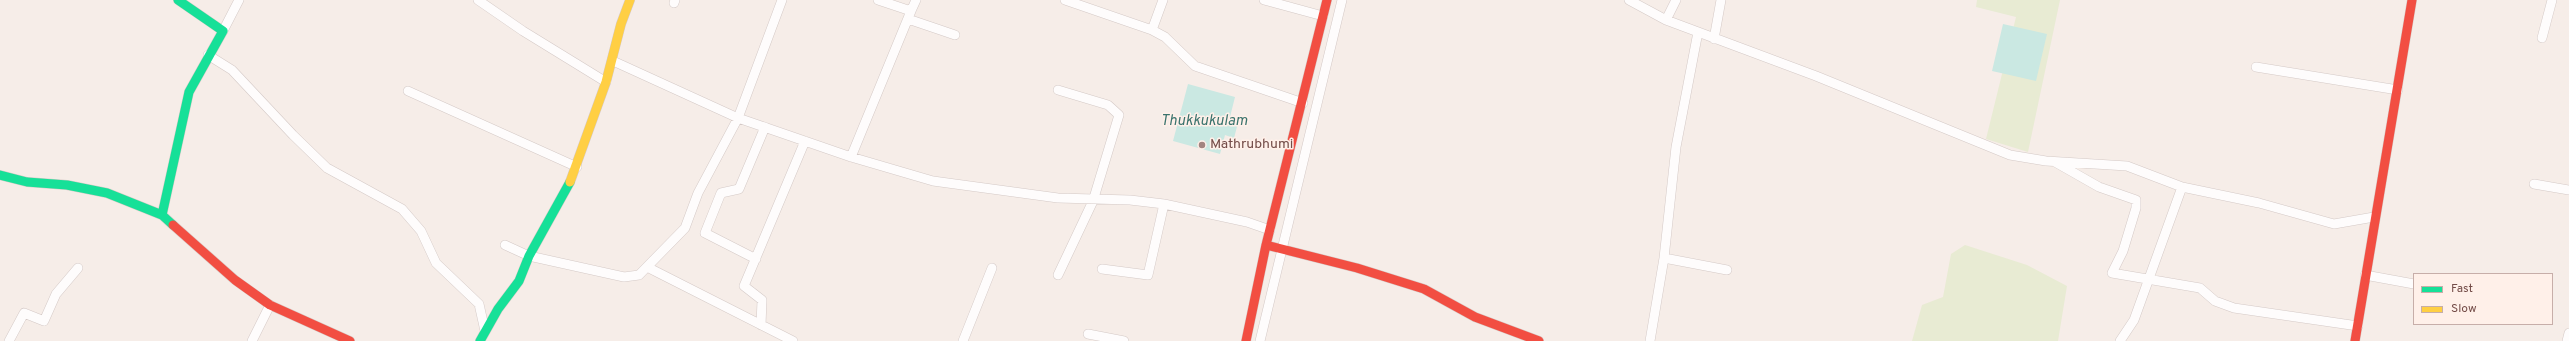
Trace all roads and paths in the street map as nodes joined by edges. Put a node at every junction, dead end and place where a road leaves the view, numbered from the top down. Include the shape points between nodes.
1 (178, 0) edge
2 (239, 0) edge
3 (478, 0) edge
4 (630, 0) edge
5 (782, 0) edge
6 (878, 0) edge
7 (916, 0) edge
8 (1065, 0) edge
9 (1163, 0) edge
10 (1264, 0) edge
11 (1327, 0) edge
12 (1342, 0) edge
13 (1629, 0) edge
14 (1676, 0) edge
15 (1721, 0) edge
16 (2412, 0) edge
17 (2552, 0) edge
18 (910, 15) junction
19 (1323, 16) junction
20 (1666, 20) junction
21 (1152, 30) junction
22 (223, 31) junction
23 (1698, 32) junction
24 (955, 35) dead end
25 (2542, 38) dead end
26 (1714, 39) junction
27 (208, 56) junction
28 (613, 60) junction
29 (2256, 67) dead end
30 (606, 82) junction
31 (1058, 90) dead end
32 (2398, 90) junction
33 (408, 91) dead end
34 (1303, 103) junction
35 (738, 118) junction
36 (765, 127) junction
37 (805, 141) junction
38 (850, 158) junction
39 (2054, 162) junction
40 (577, 167) junction
41 (0, 175) edge
42 (2534, 184) dead end
43 (2182, 187) junction
44 (2569, 190) edge
45 (1093, 201) junction
46 (1164, 204) junction
47 (162, 215) junction
48 (2374, 217) junction
49 (1270, 230) junction
50 (505, 244) dead end
51 (1266, 245) junction
52 (1281, 249) junction
53 (529, 256) junction
54 (1664, 258) junction
55 (756, 259) junction
56 (646, 267) junction
57 (78, 268) dead end
58 (992, 268) dead end
59 (1102, 269) dead end
60 (1726, 270) dead end
61 (2366, 274) junction
62 (1058, 275) dead end
63 (2150, 278) junction
64 (2413, 284) edge
65 (270, 305) junction
66 (761, 325) junction
67 (2358, 326) junction
68 (485, 331) junction
69 (2569, 333) edge
70 (1088, 334) dead end
71 (9, 341) edge
72 (252, 341) edge
73 (350, 341) edge
74 (480, 341) edge
75 (793, 341) edge
76 (963, 341) edge
77 (1124, 341) edge
78 (1246, 341) edge
79 (1260, 341) edge
80 (1539, 341) edge
81 (1650, 341) edge
82 (2120, 341) edge
83 (2355, 341) edge
84 (2567, 341) edge

1 - 22 main road
2 - 22 street
3 - 30 street
4 - 28 main road via 621,24
5 - 35 street
6 - 18 street
7 - 18 street
8 - 21 street
9 - 21 street
10 - 19 street
11 - 19 main road
12 - 52 street
13 - 20 street
14 - 20 street
15 - 26 street
16 - 32 main road
17 - 25 street
18 - 24 street
18 - 38 street
19 - 34 main road
20 - 23 street
21 - 34 street via 1165,37 1195,66
22 - 27 main road
23 - 26 street
23 - 54 street via 1676,147
26 - 39 street via 1816,76 2010,155
27 - 47 main road via 189,92
27 - 68 street via 232,70 327,168 402,209 421,231 436,263 479,304
28 - 30 main road
28 - 35 street
29 - 32 street
30 - 40 main road
31 - 45 street via 1108,105 1119,115
32 - 48 main road
33 - 40 street
34 - 49 main road
35 - 36 street
35 - 56 street via 698,193 685,228
36 - 37 street
36 - 55 street via 739,189 721,193 704,233
37 - 38 street
37 - 55 street
38 - 45 street via 933,181
39 - 43 street via 2127,166
39 - 63 street via 2099,187 2136,200 2123,251 2112,273
40 - 53 main road via 559,206
41 - 47 main road via 27,182 67,185 107,193
42 - 44 street
43 - 48 street via 2259,203 2334,224
43 - 63 street
45 - 46 street via 1130,200
45 - 62 street
46 - 49 street via 1246,222
46 - 59 street via 1148,275
47 - 65 main road via 235,280
48 - 61 main road
49 - 51 main road
50 - 53 street
51 - 52 main road
51 - 78 main road
52 - 79 street
52 - 80 main road via 1357,268 1424,289 1475,317
53 - 56 street via 624,277 639,275
53 - 68 main road via 519,281
54 - 60 street
54 - 81 street
55 - 66 street via 744,286 762,300
56 - 66 street
57 - 71 street via 56,294 44,321 24,313
58 - 76 street
61 - 64 street
61 - 67 main road
63 - 67 street via 2200,288 2222,306
63 - 82 street via 2134,320
65 - 72 street
65 - 73 main road
66 - 75 street
67 - 83 main road
68 - 74 main road
69 - 84 street
70 - 77 street

